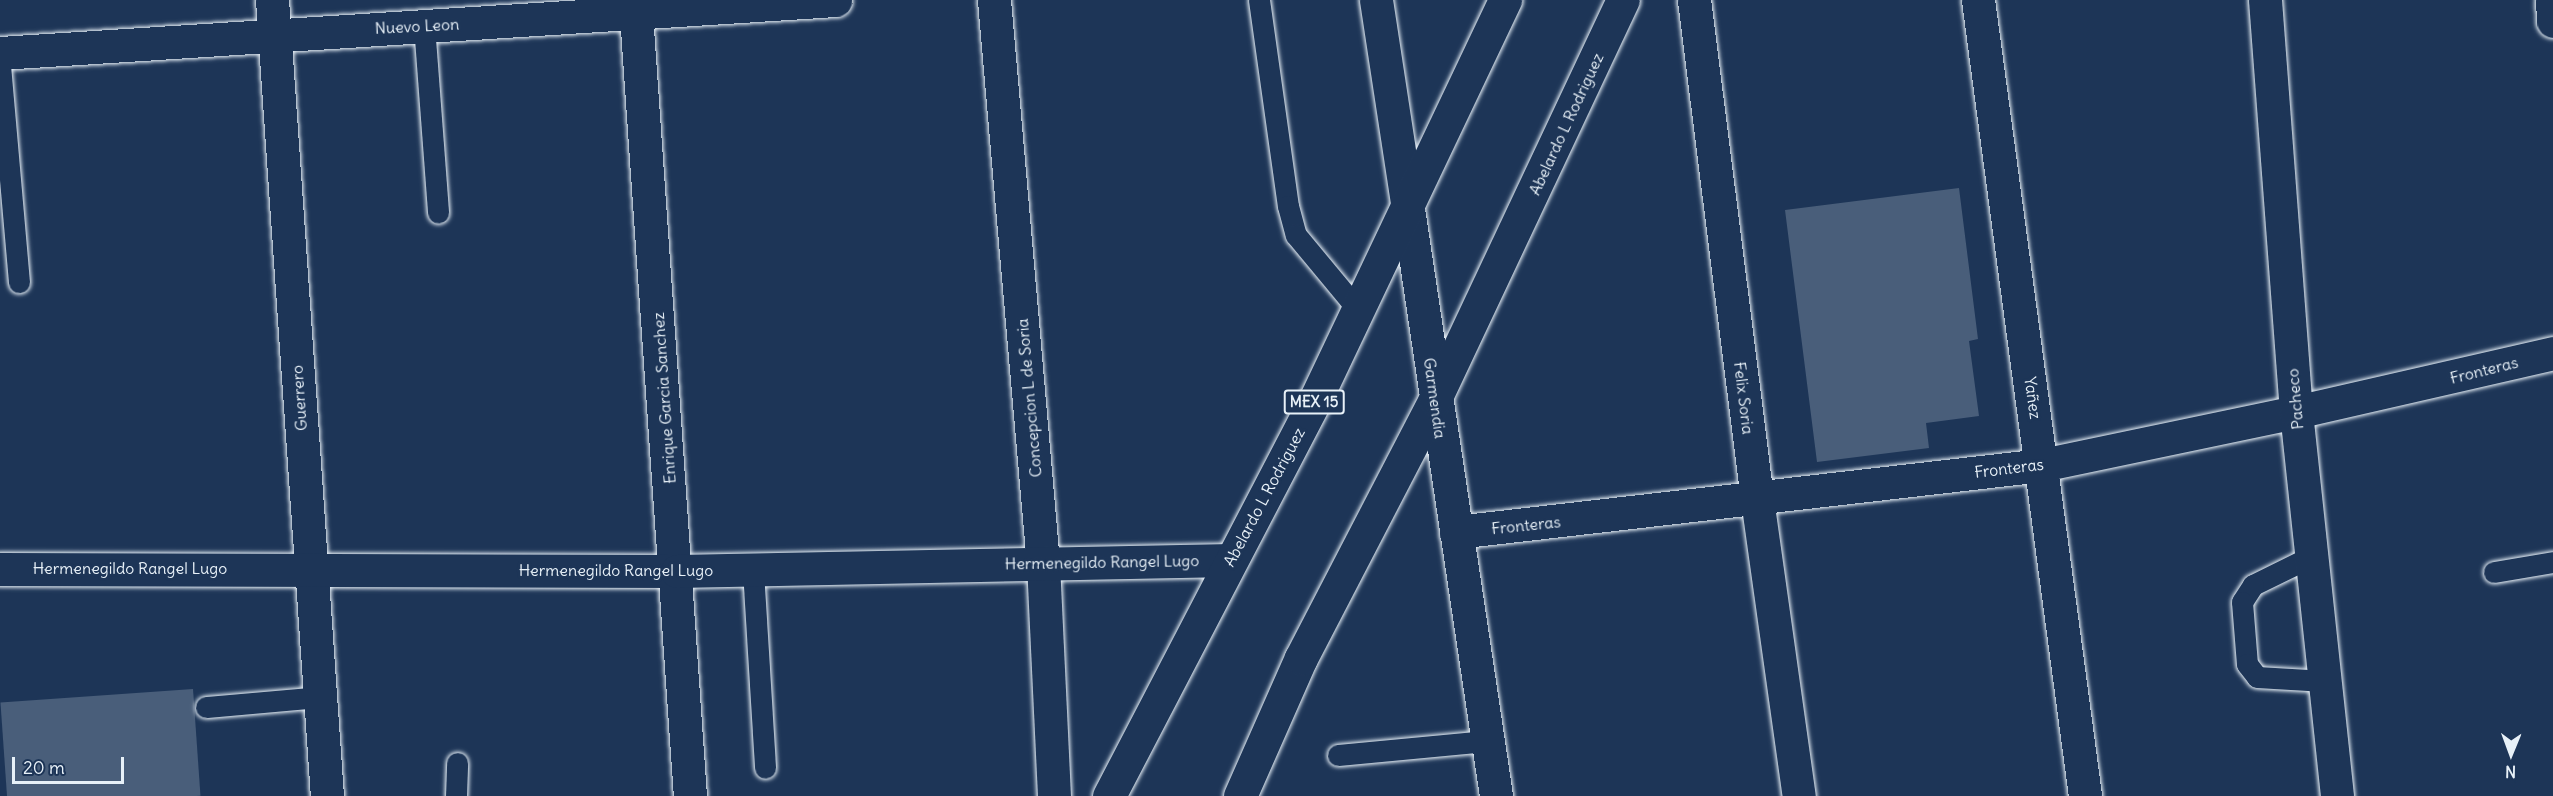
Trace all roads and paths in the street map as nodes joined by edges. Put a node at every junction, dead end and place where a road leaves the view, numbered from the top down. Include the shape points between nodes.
1 (272, 0) edge
2 (835, 0) edge
3 (994, 0) edge
4 (1259, 0) edge
5 (1376, 0) edge
6 (1504, 0) edge
7 (1623, 0) edge
8 (1694, 0) edge
9 (1978, 0) edge
10 (2265, 0) edge
11 (2552, 0) edge
12 (635, 6) edge
13 (2553, 21) edge
14 (424, 25) junction
15 (274, 34) junction
16 (0, 53) edge
17 (0, 65) edge
18 (1408, 209) junction
19 (438, 212) dead end
20 (19, 282) dead end
21 (1359, 310) junction
22 (2553, 353) edge
23 (1435, 399) junction
24 (2296, 412) junction
25 (2042, 465) junction
26 (1757, 499) junction
27 (1456, 532) junction
28 (2312, 556) junction
29 (1231, 560) junction
30 (2553, 562) edge
31 (1043, 563) junction
32 (311, 567) junction
33 (0, 569) edge
34 (753, 570) junction
35 (677, 571) junction
36 (2494, 572) dead end
37 (2325, 681) junction
38 (320, 697) junction
39 (206, 707) dead end
40 (1486, 741) junction
41 (1338, 755) dead end
42 (457, 763) dead end
43 (765, 768) dead end
44 (327, 796) edge
45 (456, 796) edge
46 (690, 796) edge
47 (1054, 796) edge
48 (1109, 796) edge
49 (1240, 796) edge
50 (1496, 796) edge
51 (1799, 796) edge
52 (2085, 796) edge
53 (2337, 796) edge

1 - 15 street, Guerrero
2 - 12 street, Nuevo Leon
3 - 31 street, Concepcion L de Soria
4 - 21 lane via 1288,206 1296,235
5 - 18 street, Garmendia
6 - 18 street, Abelardo L Rodriguez / MEX 15
7 - 23 street, Abelardo L Rodriguez
8 - 26 street, Felix Soria
9 - 25 street, Yañez
10 - 24 street, Pacheco
11 - 13 street
12 - 14 street, Nuevo Leon
12 - 35 street, Enrique Garcia Sanchez
14 - 15 street, Nuevo Leon
14 - 19 lane
15 - 16 street, Nuevo Leon
15 - 32 street, Guerrero
17 - 20 lane
18 - 21 street, Abelardo L Rodriguez / MEX 15
18 - 23 street, Garmendia
21 - 29 street, Abelardo L Rodriguez / MEX 15
22 - 24 street, Fronteras
23 - 27 street, Garmendia
23 - 49 street, Abelardo L Rodriguez via 1301,658
24 - 25 street, Fronteras
24 - 28 street, Pacheco
25 - 26 street, Fronteras
25 - 52 street, Yañez
26 - 27 street, Fronteras
26 - 51 street, Felix Soria
27 - 40 street, Garmendia
28 - 37 street, Pacheco
28 - 37 lane via 2253,585 2242,602 2247,664 2257,677
29 - 31 street, Hermenegildo Rangel Lugo
29 - 48 street, Abelardo L Rodriguez / MEX 15
30 - 36 lane
31 - 34 street, Hermenegildo Rangel Lugo
31 - 47 street, Concepcion L de Soria
32 - 33 street, Hermenegildo Rangel Lugo
32 - 35 street, Hermenegildo Rangel Lugo
32 - 38 street, Guerrero
34 - 35 street, Hermenegildo Rangel Lugo
34 - 43 lane
35 - 46 street, Enrique Garcia Sanchez
37 - 53 street, Pacheco
38 - 39 lane
38 - 44 street, Guerrero
40 - 41 lane
40 - 50 street, Garmendia
42 - 45 lane

